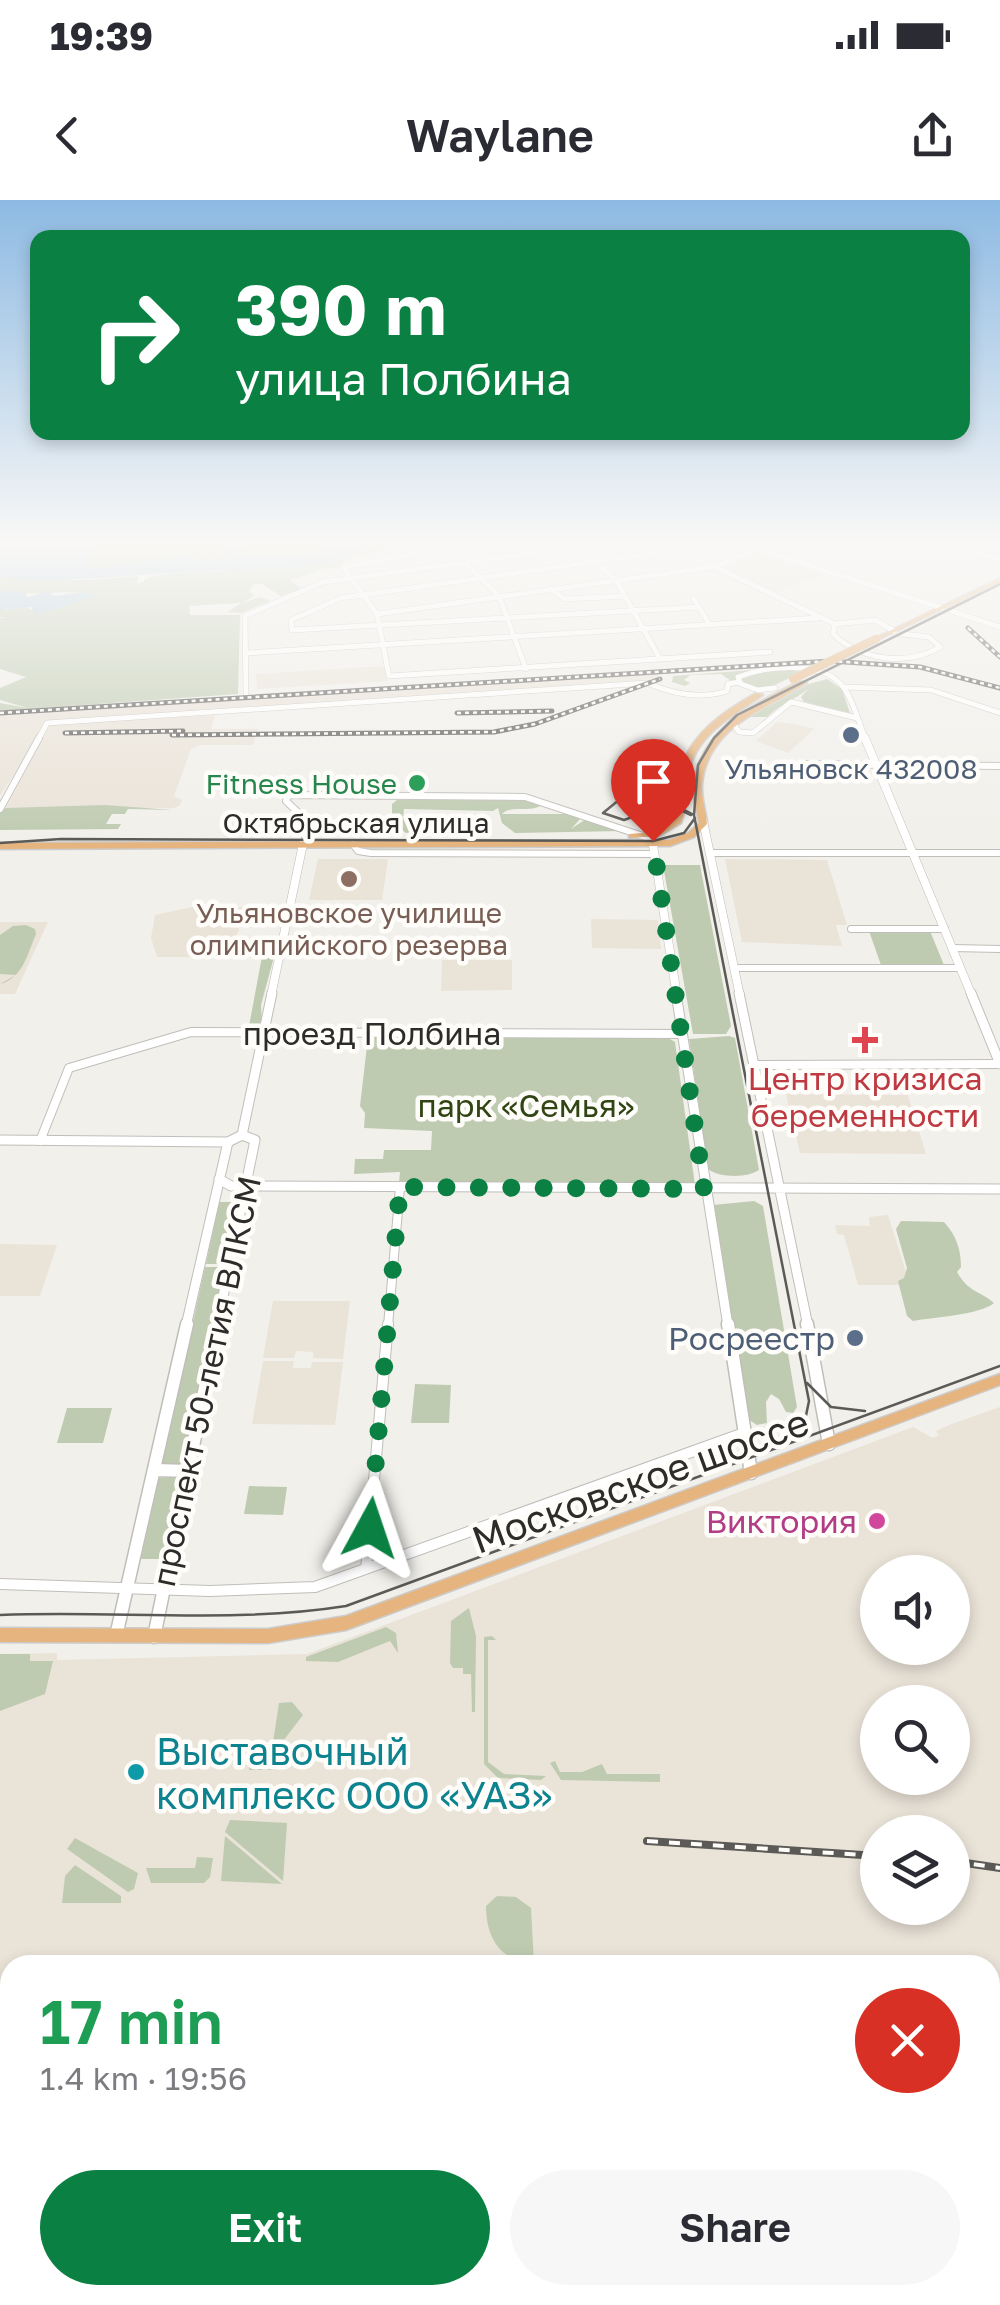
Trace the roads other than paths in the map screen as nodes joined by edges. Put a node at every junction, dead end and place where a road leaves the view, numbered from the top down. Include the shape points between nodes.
1 (247, 639) edge
2 (382, 639) edge
3 (477, 639) edge
4 (515, 639) edge
5 (649, 639) edge
6 (837, 639) edge
7 (885, 639) edge
8 (932, 639) edge
9 (383, 645) junction
10 (770, 652) dead end
11 (247, 654) junction
12 (660, 659) junction
13 (526, 669) junction
14 (798, 681) junction
15 (739, 682) junction
16 (844, 686) junction
17 (775, 688) junction
18 (246, 696) dead end
19 (1000, 714) edge
20 (857, 718) junction
21 (733, 723) junction
22 (801, 764) dead end
23 (877, 766) junction
24 (1000, 766) edge
25 (0, 809) edge
26 (703, 822) junction
27 (0, 838) edge
28 (304, 840) junction
29 (650, 842) junction
30 (352, 844) junction
31 (0, 846) edge
32 (710, 853) junction
33 (913, 853) junction
34 (1000, 854) edge
35 (850, 929) dead end
36 (945, 929) junction
37 (953, 948) junction
38 (1000, 948) edge
39 (734, 968) junction
40 (960, 968) junction
41 (264, 1032) junction
42 (681, 1034) junction
43 (754, 1064) junction
44 (1000, 1064) edge
45 (242, 1134) junction
46 (0, 1140) edge
47 (40, 1141) junction
48 (228, 1142) junction
49 (220, 1179) junction
50 (246, 1186) junction
51 (400, 1187) junction
52 (704, 1189) junction
53 (780, 1189) junction
54 (1000, 1189) edge
55 (1000, 1379) edge
56 (744, 1433) junction
57 (829, 1444) junction
58 (156, 1470) junction
59 (188, 1471) junction
60 (751, 1472) junction
61 (366, 1569) junction
62 (0, 1584) edge
63 (128, 1590) junction
64 (164, 1590) junction
65 (0, 1636) edge
66 (116, 1636) junction
67 (154, 1636) junction

1 - 11 street
2 - 9 street
3 - 9 street
4 - 13 street
5 - 12 street
6 - 8 street via 865,653 913,657 940,647
7 - 14 main road
9 - 11 street
9 - 13 street via 389,676
10 - 12 street
11 - 18 street
12 - 13 street
14 - 17 main road
14 - 21 main road
15 - 16 street via 746,673 801,670
15 - 17 street via 755,690
15 - 25 street via 719,694 669,692 647,682 46,723
16 - 19 street via 931,690
16 - 20 street
17 - 29 main road, Октябрьская улица via 728,714 696,746 684,773 680,815
20 - 21 street via 791,702 753,733
20 - 23 street
21 - 26 main road via 700,771
22 - 23 street
23 - 24 street
23 - 33 street
26 - 29 main road, Октябрьская улица via 686,838
26 - 32 street
27 - 28 main road, Октябрьская улица
28 - 29 main road, Октябрьская улица
28 - 29 street via 306,820 288,796 530,798
28 - 30 main road, Октябрьская улица
28 - 31 main road, Октябрьская улица
28 - 41 street, проспект 50-летия ВЛКСМ
29 - 30 main road, Октябрьская улица
29 - 30 street via 371,853
29 - 42 street
32 - 33 street
32 - 39 street
33 - 34 street
33 - 36 street
35 - 36 street
36 - 37 street
37 - 38 street
37 - 40 street
39 - 40 street
39 - 43 street
40 - 44 street
41 - 42 street, проезд Полбина
41 - 45 street, проспект 50-летия ВЛКСМ
41 - 47 street, проезд Полбина via 191,1032 69,1068
42 - 52 street
43 - 44 street
43 - 53 street
45 - 48 street, проспект 50-летия ВЛКСМ
45 - 50 street, проспект 50-летия ВЛКСМ via 255,1140
46 - 47 street
47 - 48 street
48 - 49 street, проспект 50-летия ВЛКСМ
49 - 50 street
49 - 58 street, проспект 50-летия ВЛКСМ
50 - 51 street
50 - 59 street, проспект 50-летия ВЛКСМ
51 - 52 street
51 - 61 street
52 - 53 street
52 - 56 street
53 - 54 street
53 - 57 street
55 - 57 main road, Московское шоссе
56 - 60 street
56 - 61 street
57 - 60 main road, Московское шоссе
58 - 59 street
58 - 63 street, проспект 50-летия ВЛКСМ
59 - 64 street, проспект 50-летия ВЛКСМ
60 - 67 main road, Московское шоссе via 346,1623 290,1635
61 - 64 street via 304,1589
62 - 63 street
63 - 64 street
63 - 66 street, проспект 50-летия ВЛКСМ
64 - 67 street, проспект 50-летия ВЛКСМ
65 - 66 main road, Московское шоссе
66 - 67 main road, Московское шоссе

